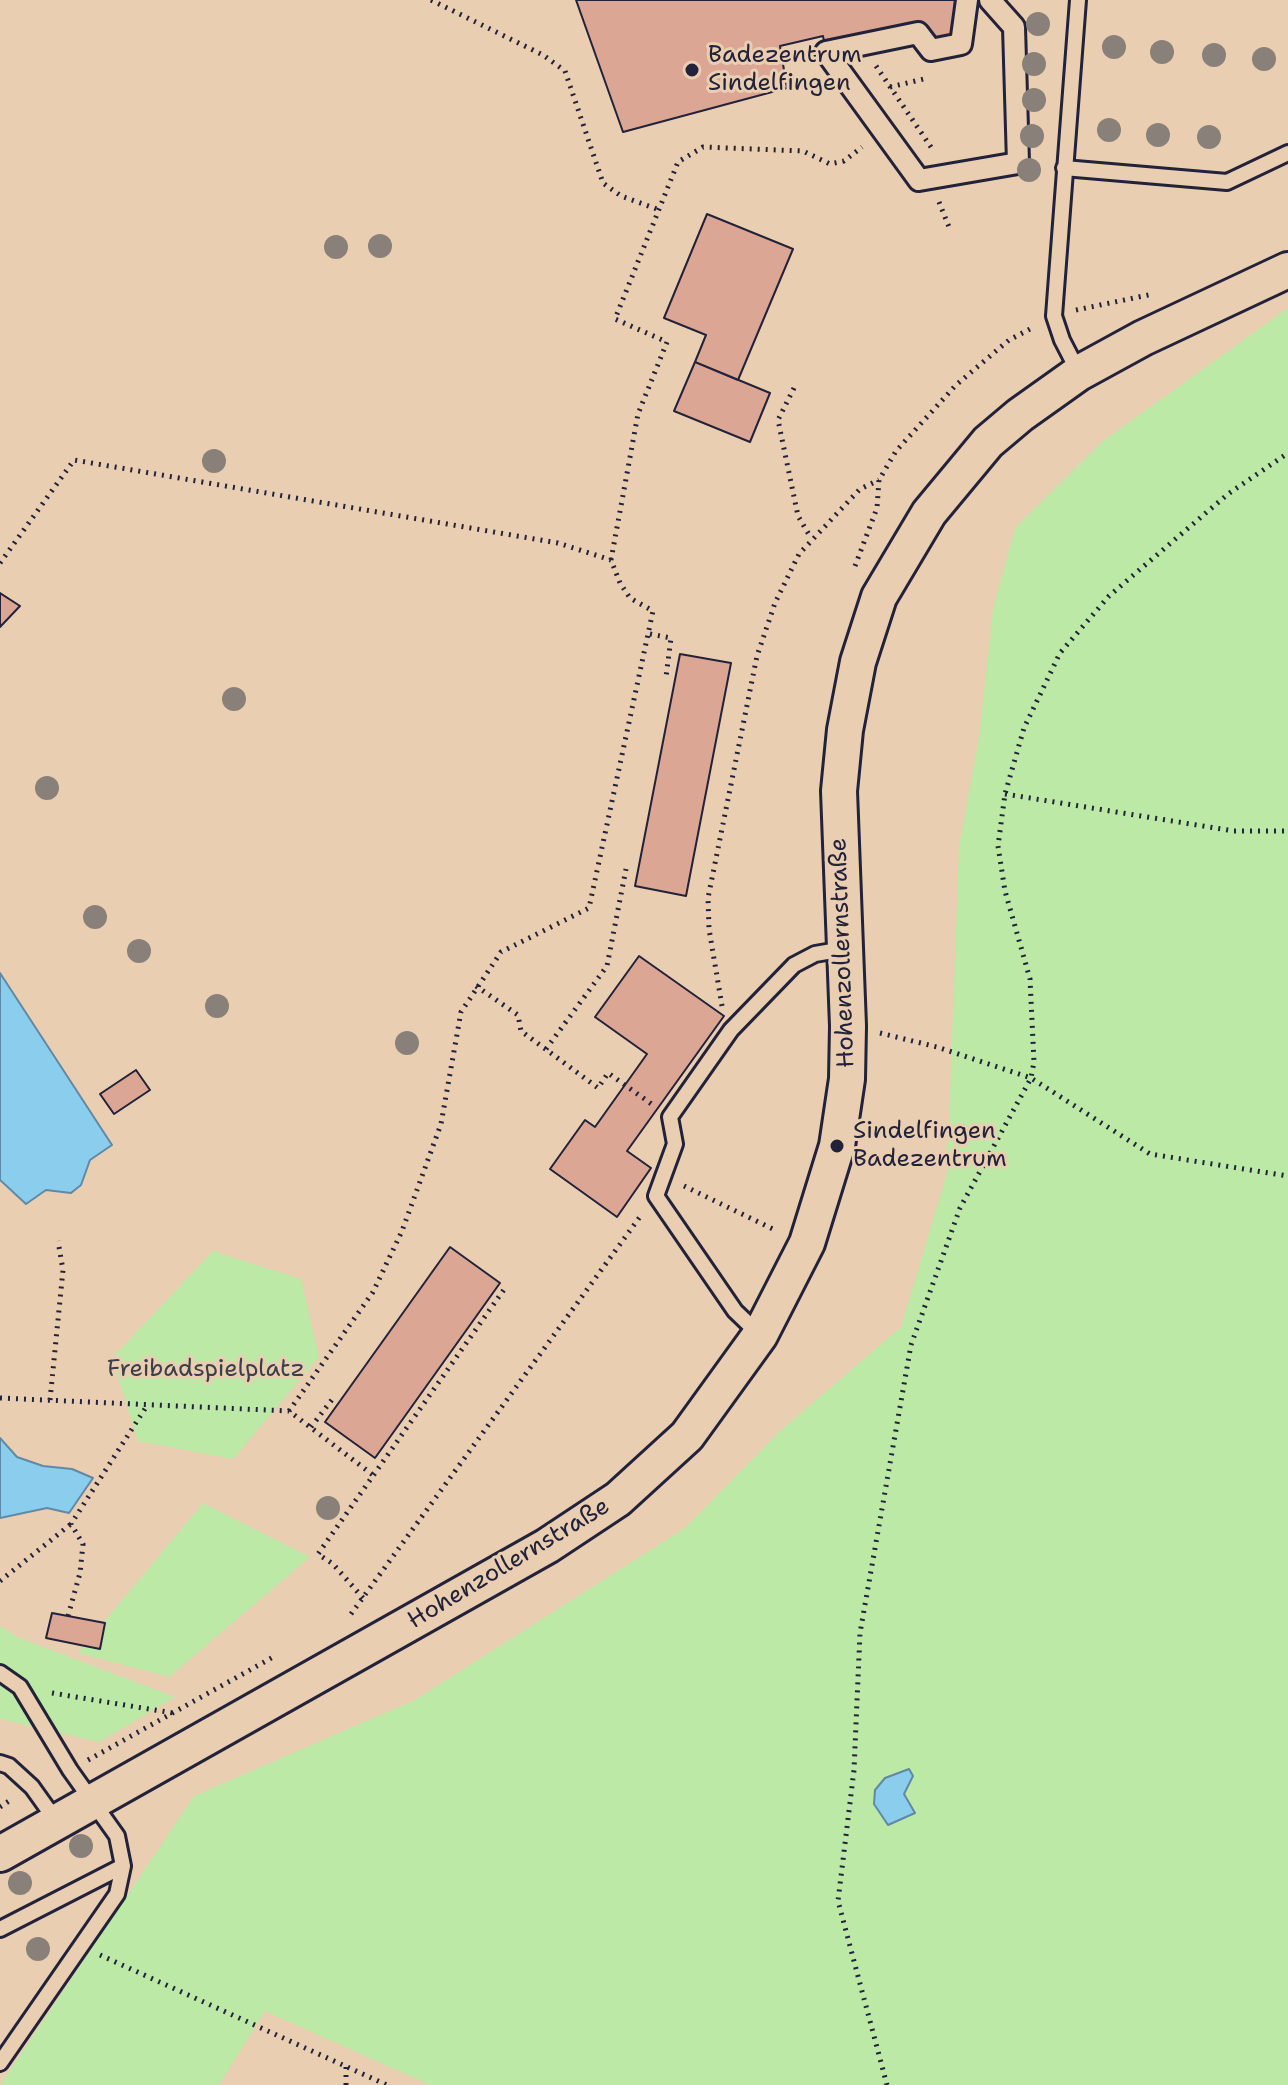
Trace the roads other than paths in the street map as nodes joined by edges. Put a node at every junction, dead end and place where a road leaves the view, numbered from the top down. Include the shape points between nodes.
1 (967, 0) edge
2 (990, 0) edge
3 (1078, 0) edge
4 (1288, 153) edge
5 (1064, 168) junction
6 (1288, 270) edge
7 (1079, 373) junction
8 (844, 949) junction
9 (760, 1335) junction
10 (0, 1673) edge
11 (0, 1763) edge
12 (94, 1802) junction
13 (57, 1822) junction
14 (0, 1854) edge
15 (123, 1866) junction
16 (0, 1929) edge
17 (0, 2063) edge

1 - 2 street via 961,44 931,50 918,33 826,52 919,180 1018,163 1014,27
3 - 5 lane
4 - 5 lane via 1227,182
5 - 7 lane via 1054,316
6 - 7 street, Hohenzollernstraße
7 - 8 street, Hohenzollernstraße via 988,442 929,513 879,597 858,662 845,730 839,791
8 - 9 street, Hohenzollernstraße via 847,1079 837,1146 807,1243
8 - 9 lane via 815,954 794,965 731,1030 670,1117 675,1144 656,1196 735,1311
9 - 12 street, Hohenzollernstraße via 687,1436 618,1499 547,1546
10 - 12 lane via 20,1687
11 - 13 lane via 32,1787
12 - 13 street, Hohenzollernstraße
12 - 15 lane via 117,1836
13 - 14 street, Hohenzollernstraße
15 - 16 lane
15 - 17 lane via 117,1894

